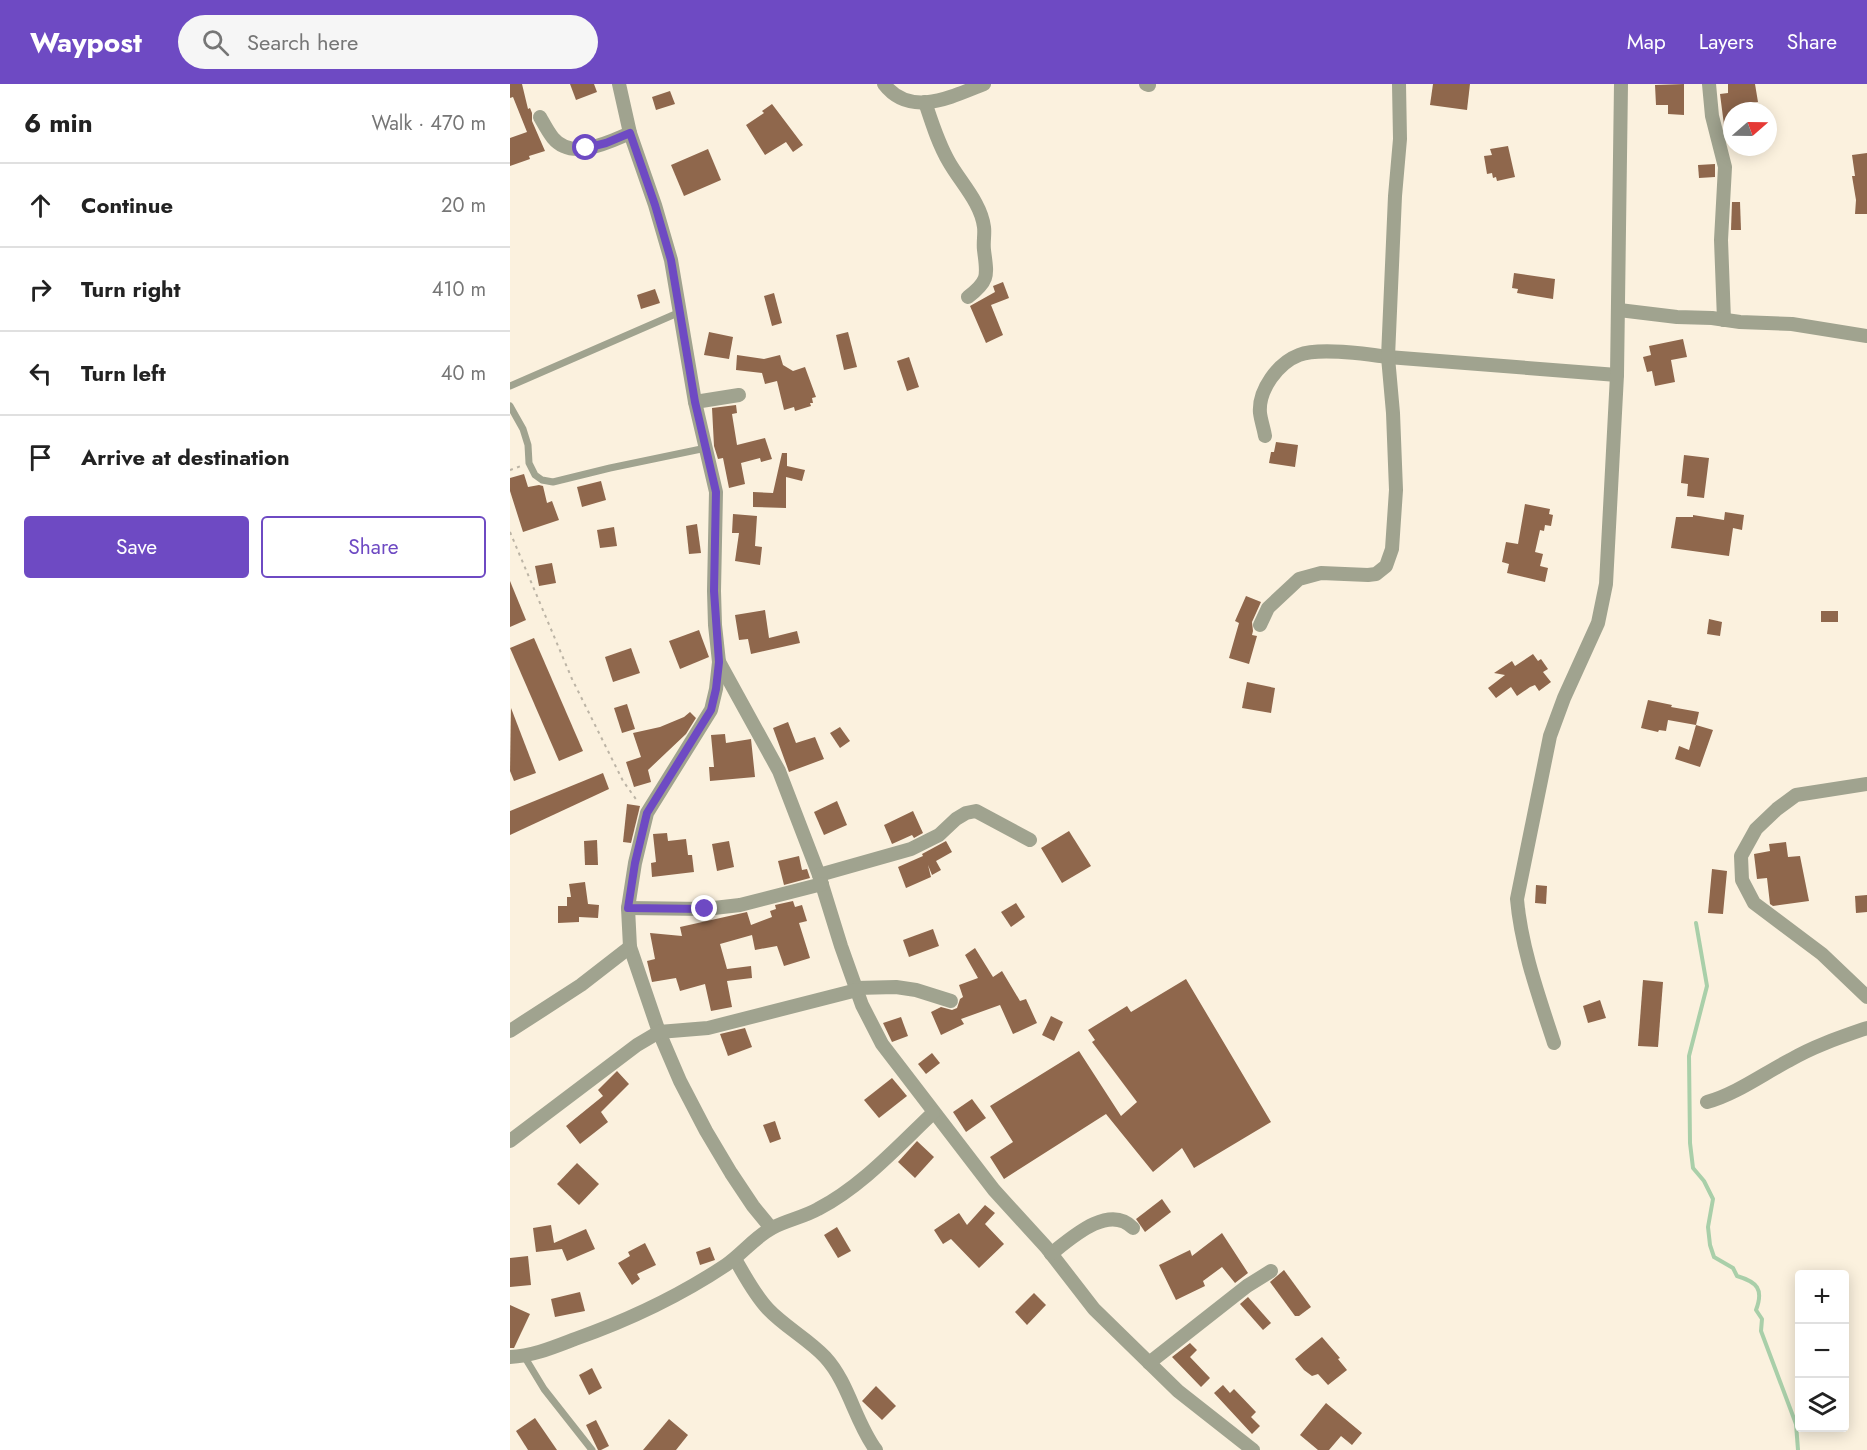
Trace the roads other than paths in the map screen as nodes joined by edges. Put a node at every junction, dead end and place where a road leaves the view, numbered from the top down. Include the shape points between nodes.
1 (619, 84) edge
2 (884, 84) edge
3 (984, 84) edge
4 (1399, 84) edge
5 (1621, 84) edge
6 (1709, 84) edge
7 (925, 102) junction
8 (540, 117) dead end
9 (630, 133) junction
10 (968, 297) dead end
11 (1618, 310) junction
12 (680, 312) junction
13 (1724, 320) junction
14 (1867, 336) edge
15 (1388, 357) junction
16 (1617, 375) junction
17 (510, 386) edge
18 (739, 395) dead end
19 (695, 402) junction
20 (510, 406) edge
21 (1265, 436) dead end
22 (706, 448) junction
23 (1260, 625) dead end
24 (719, 662) junction
25 (1867, 784) edge
26 (1029, 840) dead end
27 (820, 880) junction
28 (628, 908) junction
29 (630, 947) junction
30 (856, 989) junction
31 (1867, 997) edge
32 (951, 1001) dead end
33 (1867, 1028) edge
34 (510, 1031) edge
35 (658, 1032) junction
36 (1554, 1043) dead end
37 (1707, 1102) dead end
38 (933, 1113) junction
39 (510, 1141) edge
40 (771, 1228) junction
41 (1133, 1228) dead end
42 (1051, 1254) junction
43 (735, 1259) junction
44 (1271, 1271) dead end
45 (517, 1357) edge
46 (1149, 1363) junction
47 (592, 1450) edge
48 (876, 1450) edge
49 (1253, 1450) edge

1 - 9 street
2 - 7 street via 891,94 904,101
3 - 7 street
4 - 15 street via 1400,139
5 - 11 street
6 - 13 street via 1712,116 1725,167 1721,240
7 - 10 street via 935,134 976,204 984,227 986,278
8 - 9 street via 553,139 565,147 586,148
9 - 12 street via 671,260
11 - 13 street
11 - 16 street
12 - 17 lane
12 - 19 street
13 - 14 street via 1792,324
15 - 16 street
15 - 21 street via 1334,351 1300,354 1279,369 1264,390 1260,412
15 - 23 street via 1396,490 1392,549 1386,566 1368,575 1327,573 1299,579 1268,608
16 - 36 street via 1606,584 1598,623 1550,736 1517,899 1518,915
18 - 19 street
19 - 22 street
20 - 22 lane via 523,429 529,463 542,480 553,482
22 - 24 street via 716,492 714,591
24 - 27 street via 779,771
24 - 28 street via 711,710 647,813
25 - 31 street via 1796,795 1756,829 1741,856 1742,880 1754,903 1822,954
26 - 27 street via 976,811 966,813 939,835 911,849
27 - 28 street via 740,905 705,909
27 - 30 street
28 - 29 street
29 - 34 street via 581,985
29 - 35 street
30 - 32 street via 896,987
30 - 35 street via 708,1028
30 - 38 street via 882,1044
33 - 37 street via 1791,1059
35 - 39 street
35 - 40 street via 706,1131
38 - 40 street via 856,1184 818,1209
38 - 42 street
40 - 43 street
41 - 42 street via 1117,1219 1102,1221
42 - 46 street via 1094,1309
43 - 45 street via 656,1307 604,1329
43 - 48 street via 769,1309 826,1358
44 - 46 street
45 - 47 lane
46 - 49 street

